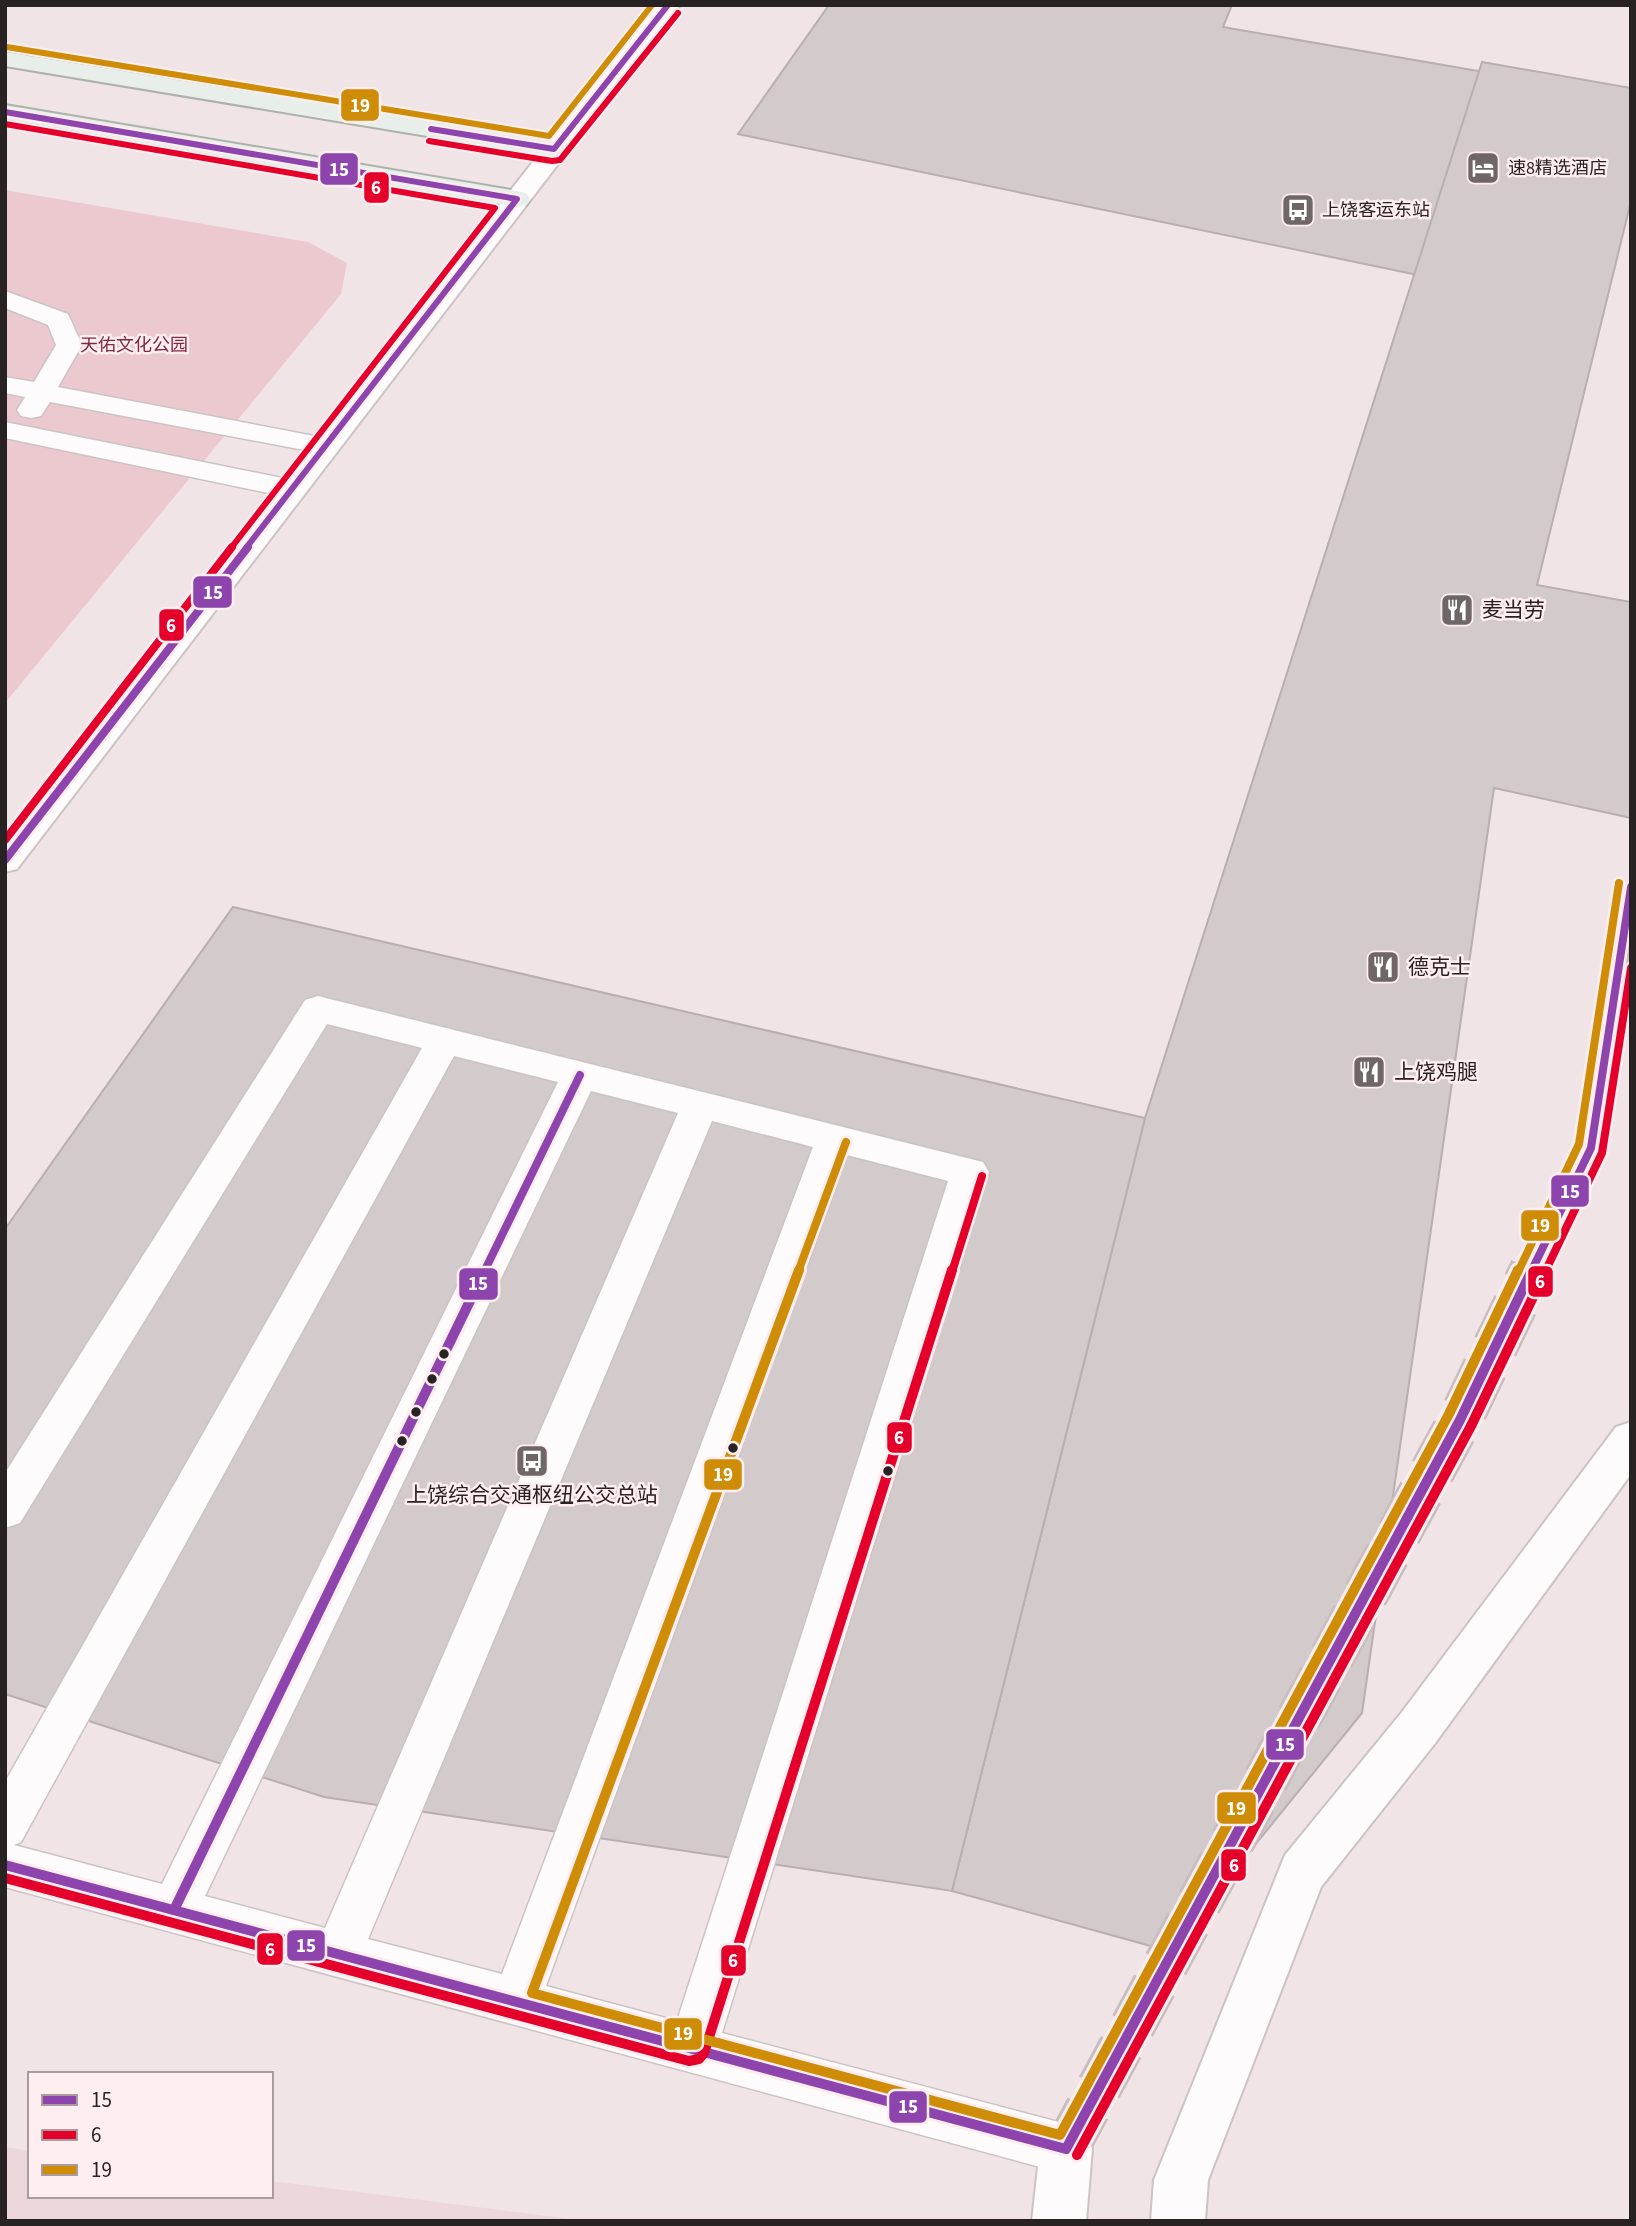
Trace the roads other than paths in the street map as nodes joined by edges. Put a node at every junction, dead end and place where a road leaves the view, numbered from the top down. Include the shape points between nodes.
1 (668, 5) edge
2 (5, 59) edge
3 (5, 112) edge
4 (554, 149) junction
5 (517, 199) junction
6 (5, 299) edge
7 (5, 385) edge
8 (43, 392) junction
9 (8, 436) edge
10 (325, 446) junction
11 (292, 489) junction
12 (5, 860) edge
13 (444, 1041) junction
14 (580, 1075) junction
15 (700, 1105) junction
16 (835, 1138) junction
17 (1631, 1440) edge
18 (5, 1510) edge
19 (5, 1827) edge
20 (5, 1865) edge
21 (174, 1910) junction
22 (338, 1954) junction
23 (516, 2001) junction
24 (692, 2049) junction
25 (1066, 2149) joint
26 (1059, 2221) edge
27 (1178, 2221) edge

1 - 4 street
2 - 4 main road
3 - 5 main road
4 - 5 street
5 - 10 street
6 - 8 lane via 59,320 69,345
7 - 8 lane
8 - 9 lane
8 - 10 lane
9 - 11 lane
10 - 11 street
11 - 12 street
13 - 14 lane
13 - 18 lane via 318,1009
13 - 19 lane
14 - 15 lane
14 - 21 lane
15 - 16 lane
15 - 22 lane
16 - 23 lane
16 - 24 lane via 970,1172
17 - 27 street via 1419,1727 1302,1872 1181,2180
20 - 21 lane
21 - 22 lane
22 - 23 lane
23 - 24 lane
24 - 25 lane
25 - 26 street

